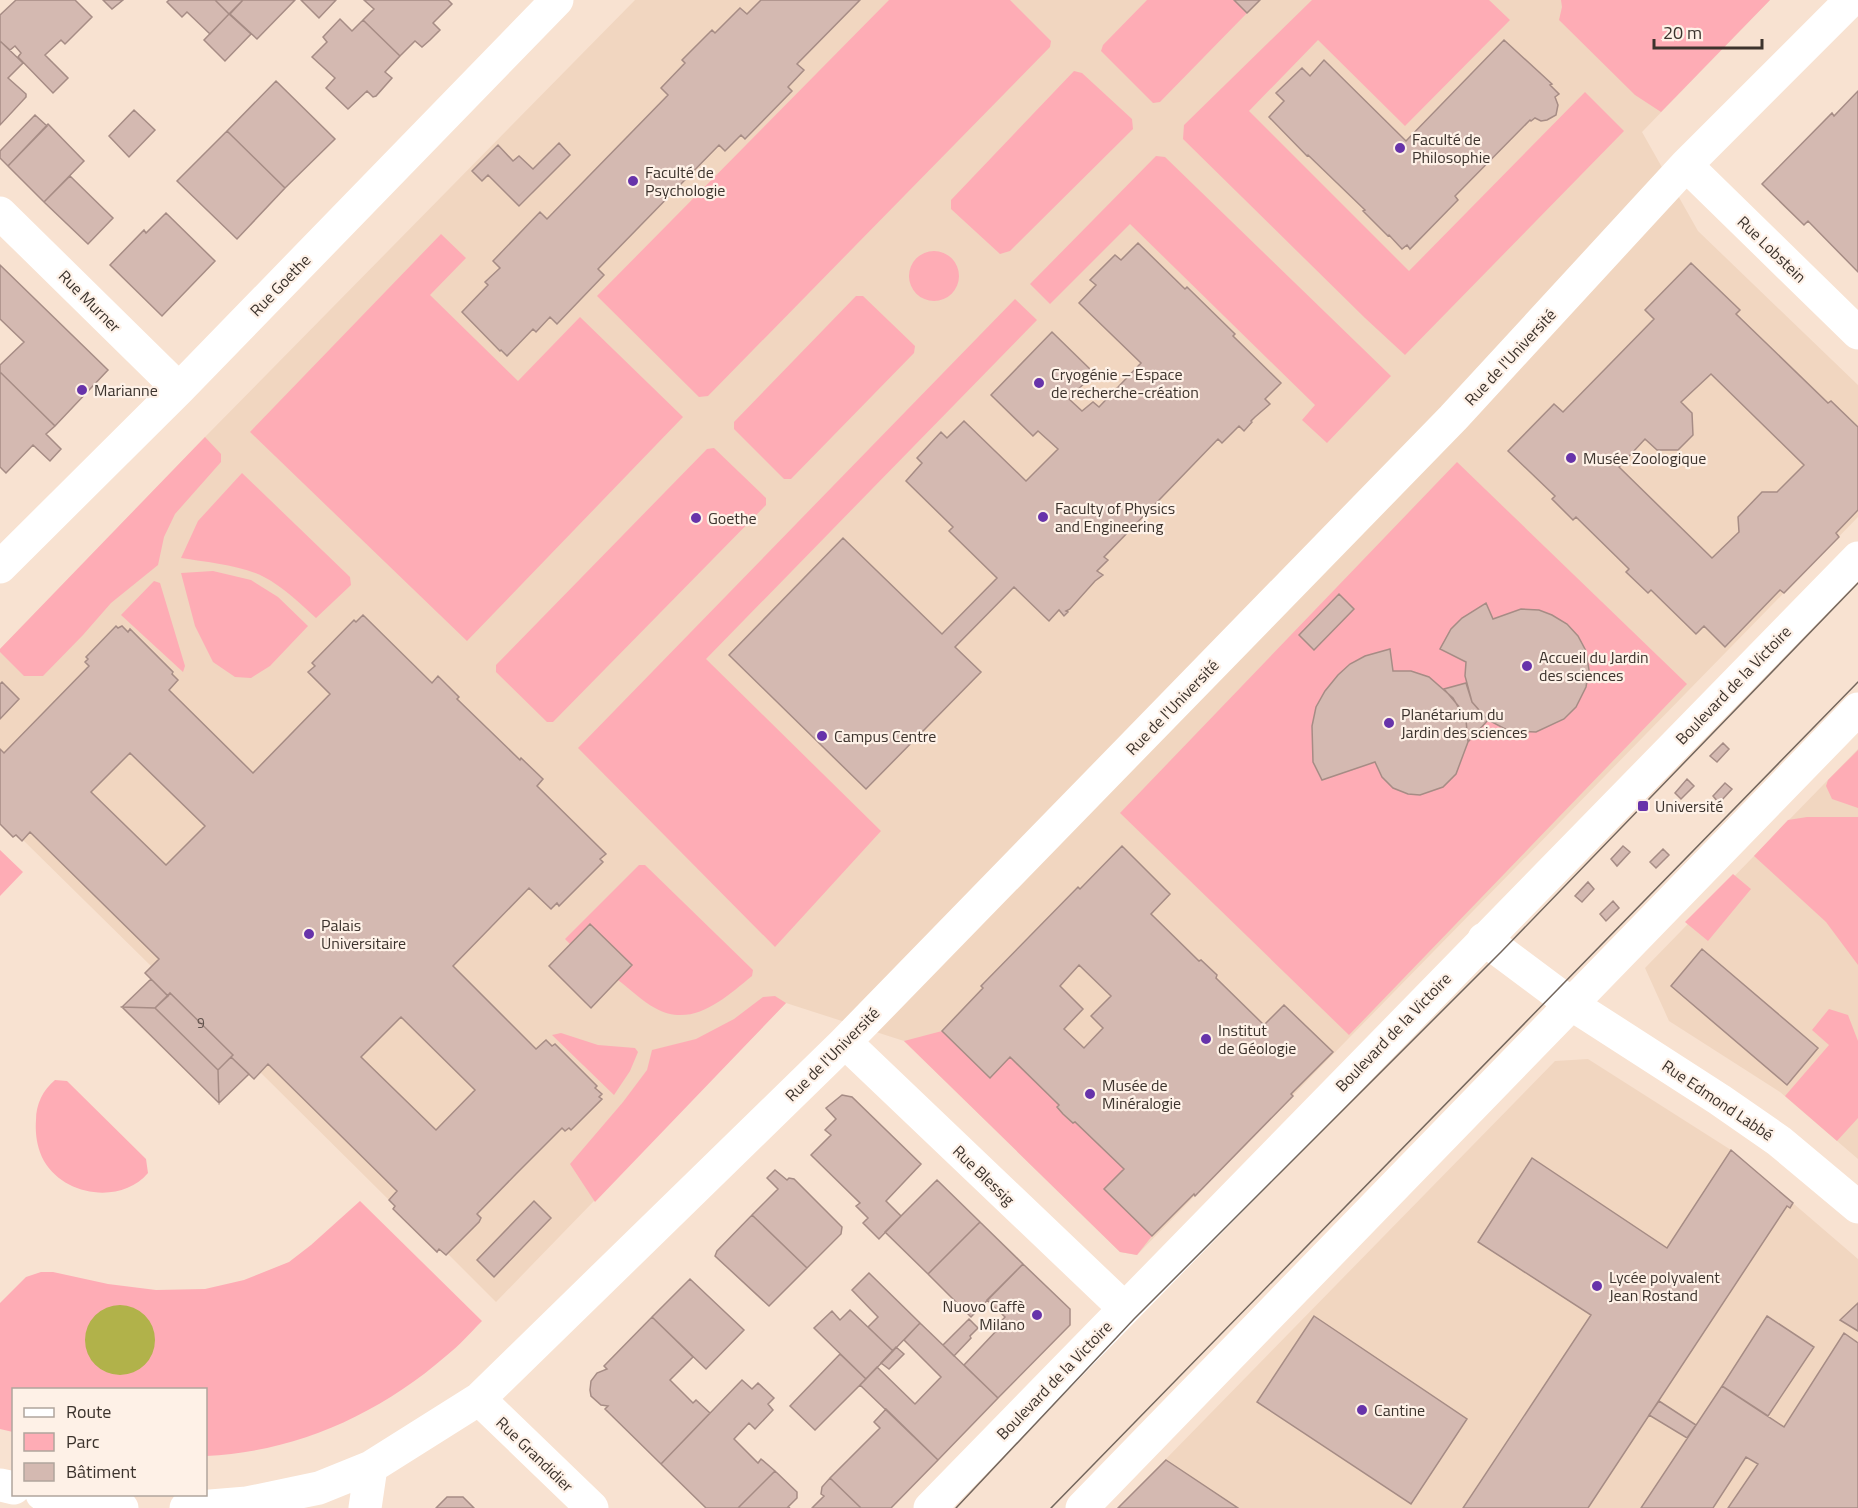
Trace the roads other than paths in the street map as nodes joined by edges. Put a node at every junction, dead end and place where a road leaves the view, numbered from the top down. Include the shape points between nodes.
1 (557, 0) edge
2 (1851, 0) edge
3 (1686, 165) junction
4 (0, 213) edge
5 (1858, 333) edge
6 (179, 389) junction
7 (1858, 558) edge
8 (0, 567) edge
9 (1858, 709) edge
10 (1484, 939) junction
11 (1570, 1004) junction
12 (845, 1042) junction
13 (1858, 1207) edge
14 (1124, 1308) junction
15 (479, 1399) junction
16 (371, 1467) junction
17 (50, 1496) edge
18 (122, 1508) edge
19 (186, 1508) edge
20 (365, 1508) edge
21 (592, 1508) edge
22 (930, 1508) edge
23 (1082, 1508) edge

1 - 6 street, Rue Goethe
2 - 3 street, Rue de l'Université
3 - 5 street, Rue Lobstein
3 - 12 street, Rue de l'Université via 1454,418
4 - 6 street, Rue Murner
6 - 8 street, Rue Goethe
7 - 10 street, Boulevard de la Victoire
9 - 11 street
10 - 11 street, Rue Edmond Labbé
10 - 14 street, Boulevard de la Victoire
11 - 13 street, Rue Edmond Labbé via 1769,1134
11 - 23 street
12 - 14 street, Rue Blessig
12 - 15 street, Rue de l'Université
14 - 22 street, Boulevard de la Victoire
15 - 16 street, Rue de l'Université
15 - 21 street, Rue Grandidier
16 - 19 street, Rue de l'Université via 308,1490 247,1503
16 - 20 street
17 - 18 street

